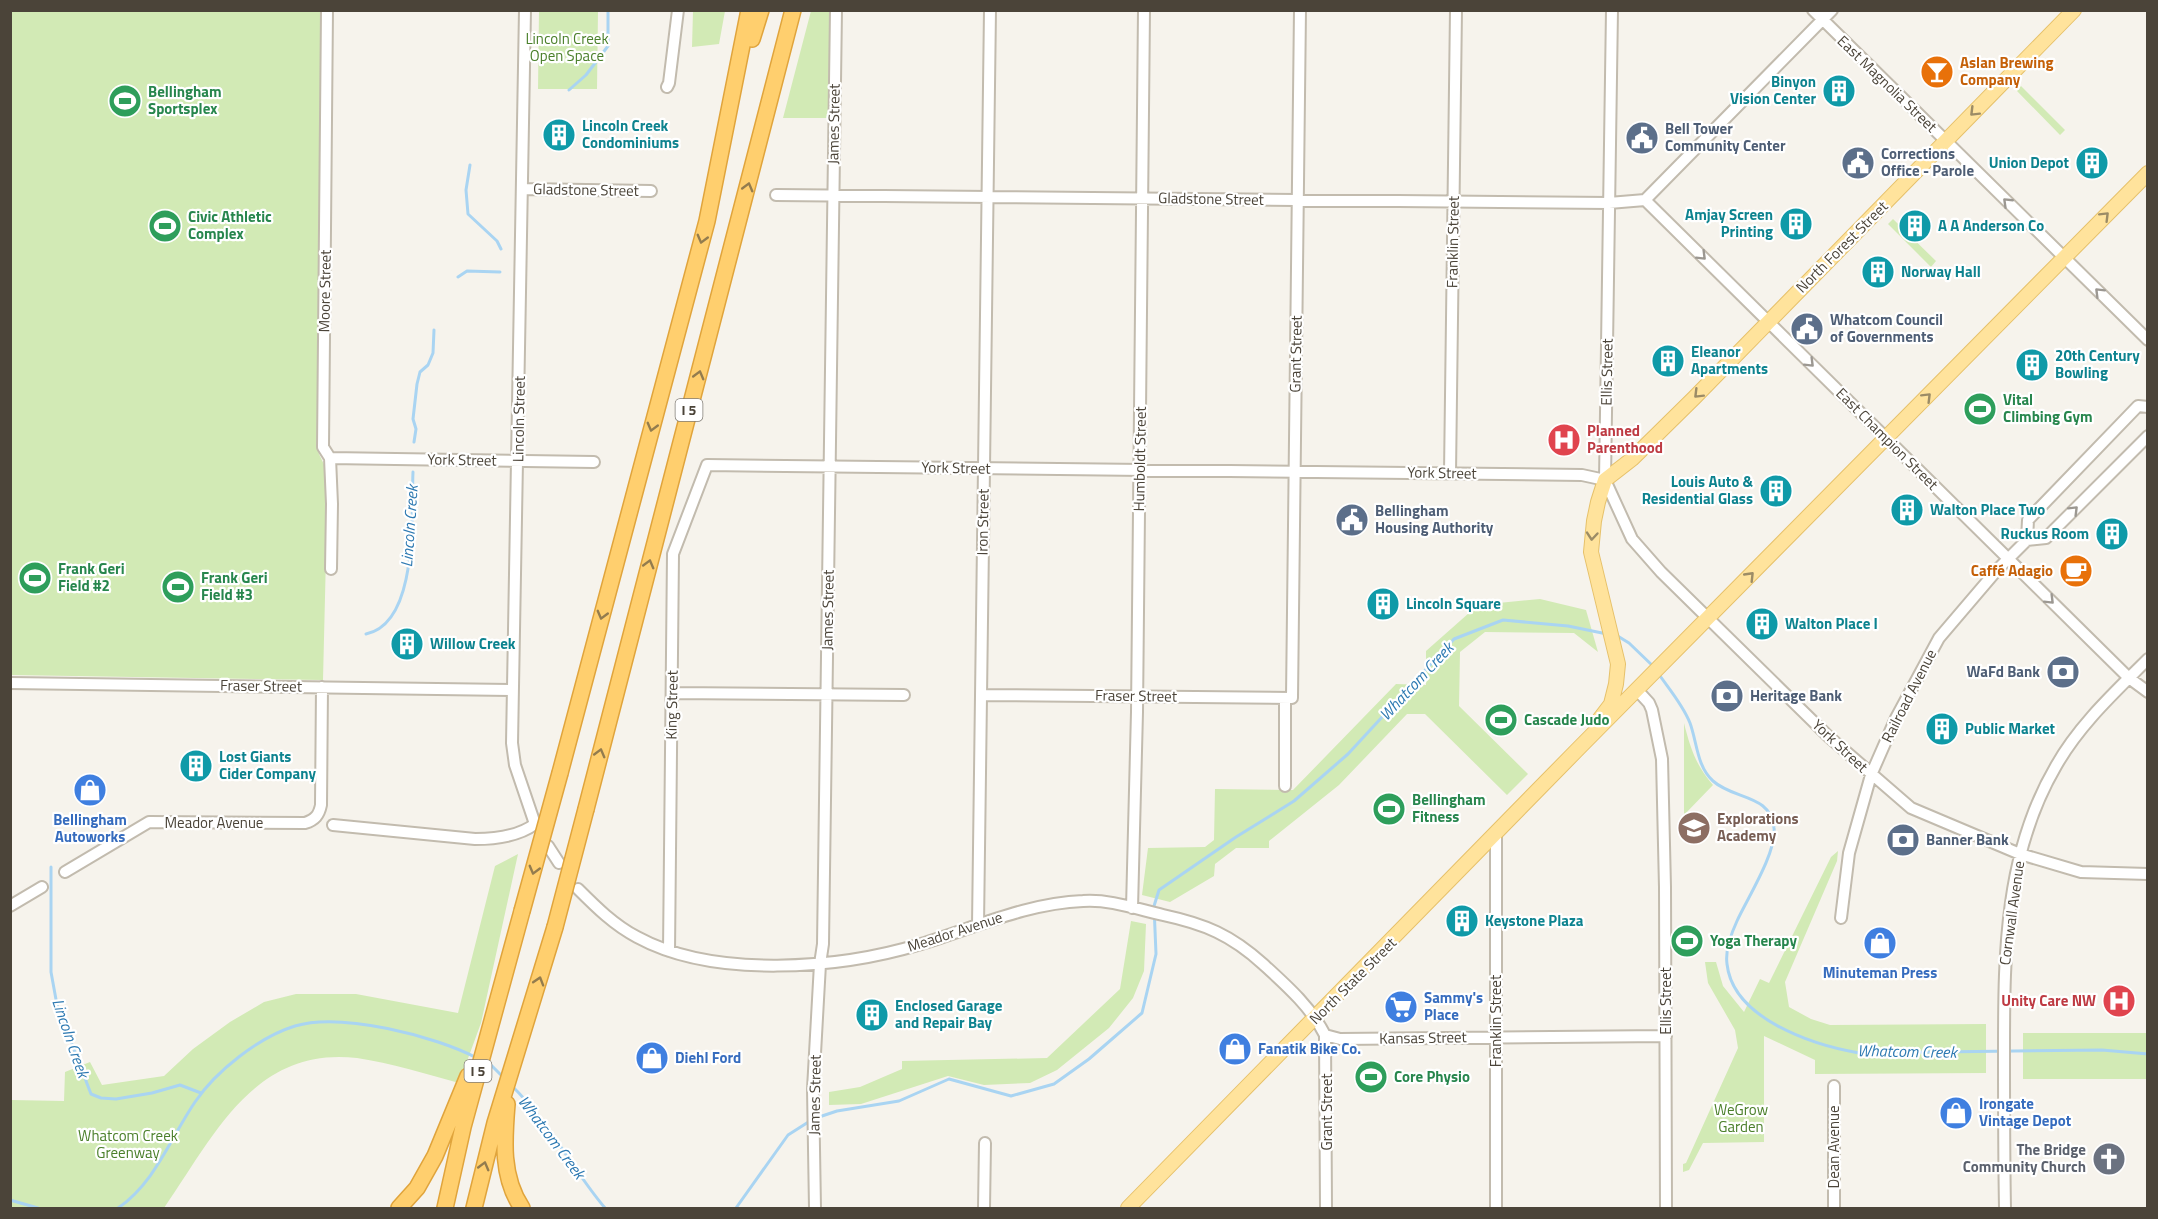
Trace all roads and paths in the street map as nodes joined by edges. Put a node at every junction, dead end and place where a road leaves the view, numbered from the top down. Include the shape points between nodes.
1 (327, 10) edge
2 (525, 10) edge
3 (678, 10) edge
4 (749, 10) edge
5 (761, 10) edge
6 (793, 10) edge
7 (836, 10) edge
8 (990, 10) edge
9 (1144, 10) edge
10 (1300, 10) edge
11 (1456, 10) edge
12 (1612, 10) edge
13 (1813, 10) edge
14 (1832, 10) edge
15 (2074, 10) edge
16 (1822, 20) junction
17 (667, 87) dead end
18 (724, 141) junction
19 (1946, 141) junction
20 (2148, 173) edge
21 (522, 189) junction
22 (651, 191) dead end
23 (776, 195) dead end
24 (833, 195) junction
25 (987, 197) junction
26 (1143, 198) junction
27 (1298, 200) junction
28 (1645, 200) junction
29 (1454, 202) junction
30 (1609, 203) junction
31 (2064, 258) junction
32 (1768, 322) junction
33 (2148, 339) edge
34 (2148, 407) edge
35 (2148, 436) edge
36 (1886, 438) junction
37 (330, 458) junction
38 (518, 461) junction
39 (594, 462) dead end
40 (707, 465) joint
41 (830, 467) junction
42 (984, 468) junction
43 (1140, 470) junction
44 (1295, 472) junction
45 (1450, 473) junction
46 (1605, 480) junction
47 (2027, 540) junction
48 (2008, 558) junction
49 (331, 569) dead end
50 (1709, 618) junction
51 (2148, 659) edge
52 (2129, 678) junction
53 (10, 683) edge
54 (322, 687) junction
55 (512, 690) junction
56 (1638, 690) junction
57 (2148, 692) edge
58 (672, 693) junction
59 (826, 694) junction
60 (904, 694) dead end
61 (981, 695) junction
62 (1137, 696) junction
63 (1289, 698) junction
64 (1576, 751) junction
65 (1871, 775) junction
66 (1285, 786) dead end
67 (333, 825) dead end
68 (1496, 834) junction
69 (548, 846) dead end
70 (2020, 854) junction
71 (559, 863) dead end
72 (65, 872) dead end
73 (2148, 874) edge
74 (42, 887) dead end
75 (578, 889) dead end
76 (10, 906) edge
77 (1132, 908) junction
78 (1841, 918) dead end
79 (978, 925) junction
80 (669, 951) junction
81 (820, 964) junction
82 (1317, 1017) junction
83 (1325, 1035) junction
84 (1666, 1036) junction
85 (1496, 1037) junction
86 (1834, 1086) dead end
87 (455, 1126) junction
88 (500, 1126) junction
89 (985, 1143) dead end
90 (399, 1209) edge
91 (445, 1209) edge
92 (474, 1209) edge
93 (522, 1209) edge
94 (815, 1209) edge
95 (984, 1209) edge
96 (1128, 1209) edge
97 (1326, 1209) edge
98 (1496, 1209) edge
99 (1666, 1209) edge
100 (1834, 1209) edge
101 (2005, 1209) edge

1 - 37 street, Moore Street via 323,447
2 - 21 street, Lincoln Street
3 - 17 street
4 - 18 highway
5 - 18 highway, I 5
88 -> 6 highway, I 5, bridge via 509,1078 555,927
7 - 24 street, James Street
8 - 25 street, Iron Street
9 - 26 street, Humboldt Street
10 - 27 street, Grant Street
11 - 29 street, Franklin Street
12 - 30 street, Ellis Street
13 - 16 street, East Magnolia Street
14 - 16 street
15 -> 19 main road, North Forest Street
16 - 19 street, East Magnolia Street
16 - 28 street
18 -> 87 highway, I 5, bridge via 707,221 494,1015
31 -> 19 street, East Magnolia Street
19 - 32 main road, North Forest Street
31 -> 20 main road
21 - 22 street, Gladstone Street
21 - 38 street, Lincoln Street
23 - 24 street, Gladstone Street
24 - 25 street, Gladstone Street
24 - 41 street, James Street
25 - 26 street, Gladstone Street
25 - 42 street, Iron Street
26 - 27 street, Gladstone Street
26 - 43 street, Humboldt Street
27 - 29 street, Gladstone Street
27 - 44 street, Grant Street
28 - 30 street, Gladstone Street
28 -> 32 street, East Champion Street
29 - 30 street, Gladstone Street
29 - 45 street, Franklin Street
30 - 46 street, Ellis Street
33 -> 31 street, East Magnolia Street
36 -> 31 main road
32 -> 36 street, East Champion Street
32 -> 46 main road, North Forest Street via 1632,459
34 - 47 street via 2138,406 2028,520
47 -> 35 street, Railroad Avenue via 2046,538
36 - 48 street, East Champion Street
50 -> 36 main road
37 - 38 street, York Street
37 - 49 street, Moore Street
38 - 39 street, York Street
38 - 55 street, Lincoln Street
40 - 41 street, York Street
40 - 58 street, King Street via 673,554
41 - 42 street, York Street
41 - 59 street, James Street
42 - 43 street, York Street
42 - 61 street, Iron Street
43 - 44 street, York Street
43 - 62 street, Humboldt Street
44 - 45 street, York Street
44 - 63 street, Grant Street
45 - 46 street, York Street via 1582,475
46 - 50 street, York Street via 1632,539
46 -> 64 main road, Ellis Street via 1591,540 1618,673 1611,704
47 - 48 street, Railroad Avenue
48 -> 52 street, East Champion Street
48 - 65 street, Railroad Avenue via 1939,638
50 - 56 main road
50 - 65 street, York Street
51 - 52 street, Cornwall Avenue
52 - 57 street, East Champion Street
52 - 70 street, Cornwall Avenue via 2103,704 2055,766
53 - 54 street, Fraser Street
54 - 55 street, Fraser Street
54 - 72 street, Meador Avenue via 321,805 313,820 149,822
55 - 67 street, Lincoln Street via 515,765 535,824 491,839
56 - 64 main road
56 - 84 street, Ellis Street via 1652,711 1662,759
58 - 59 street
58 - 80 street, King Street
59 - 60 street
59 - 81 street, James Street
61 - 62 street, Fraser Street
61 - 79 street, Iron Street
62 - 63 street, Fraser Street
62 - 77 street, Humboldt Street
63 - 66 street, Grant Street
64 - 68 main road, North State Street
65 - 70 street, York Street via 1911,808
65 - 78 street, Railroad Avenue via 1849,853
68 - 82 main road, North State Street
68 - 85 street, Franklin Street
69 - 71 street
70 - 73 street, York Street via 2081,872
70 - 101 street, Cornwall Avenue via 2005,950
74 - 76 street
75 - 80 street, Meador Avenue via 625,930
77 - 79 street, Meador Avenue via 1083,901 1034,908
77 - 82 street, Meador Avenue via 1214,929 1244,948
79 - 81 street, Meador Avenue via 920,945
80 - 81 street, Meador Avenue via 734,963
81 - 94 street, James Street via 813,1089
82 - 83 street, Grant Street
82 - 96 main road, North State Street
83 - 85 street, Kansas Street via 1340,1039
83 - 97 street, Grant Street
84 - 85 street, Kansas Street
84 - 99 street, Ellis Street
85 - 98 street, Franklin Street
86 - 100 street, Dean Avenue
87 - 90 highway via 417,1188
87 - 91 highway
92 -> 88 highway
88 - 93 highway via 510,1186
89 - 95 street

